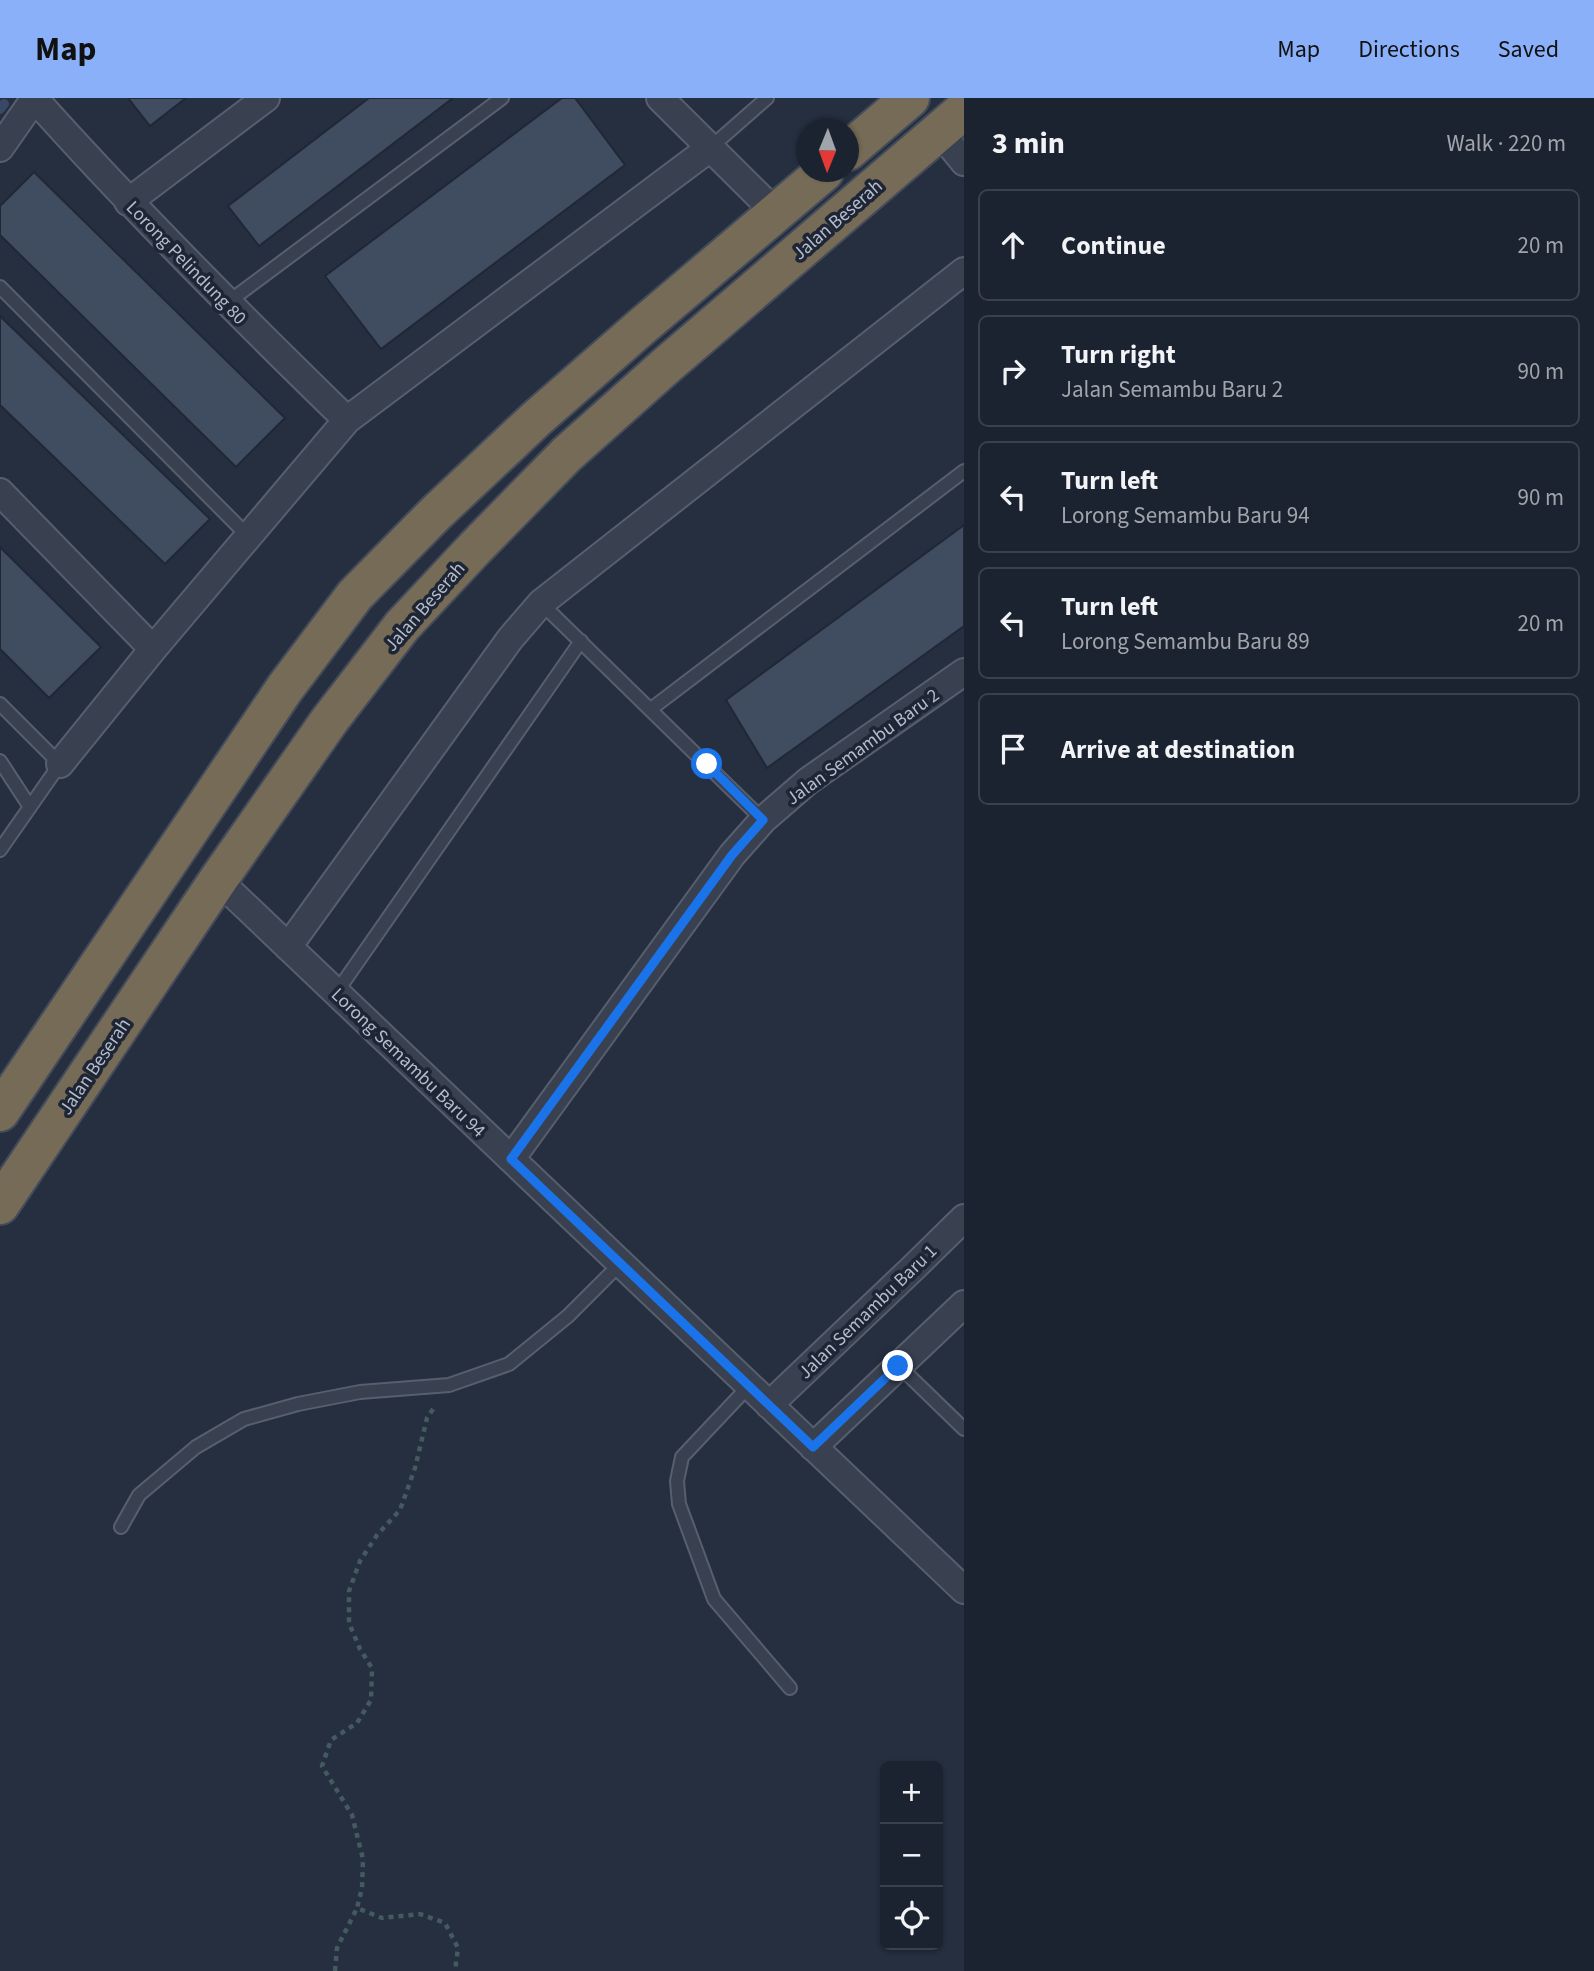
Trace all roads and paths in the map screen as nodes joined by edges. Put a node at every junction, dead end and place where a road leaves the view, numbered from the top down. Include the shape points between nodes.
1 (35, 98) edge
2 (265, 98) edge
3 (502, 98) edge
4 (660, 98) edge
5 (767, 98) edge
6 (910, 98) edge
7 (951, 120) edge
8 (859, 141) edge
9 (0, 148) edge
10 (710, 148) junction
11 (964, 162) edge
12 (812, 182) edge
13 (128, 202) junction
14 (776, 213) junction
15 (964, 271) edge
16 (0, 287) edge
17 (227, 303) junction
18 (346, 420) junction
19 (964, 471) edge
20 (0, 492) edge
21 (248, 536) junction
22 (541, 603) junction
23 (581, 641) junction
24 (153, 649) junction
25 (964, 673) edge
26 (0, 704) edge
27 (651, 709) junction
28 (0, 761) edge
29 (60, 764) junction
30 (30, 807) junction
31 (763, 820) junction
32 (0, 850) edge
33 (218, 880) junction
34 (288, 947) junction
35 (336, 993) junction
36 (0, 1112) edge
37 (511, 1159) junction
38 (0, 1205) edge
39 (964, 1218) edge
40 (621, 1263) junction
41 (964, 1304) edge
42 (898, 1366) junction
43 (449, 1385) junction
44 (749, 1386) junction
45 (769, 1405) junction
46 (964, 1429) edge
47 (813, 1447) junction
48 (121, 1527) dead end
49 (964, 1590) edge
50 (790, 1688) dead end
51 (357, 1908) junction
52 (335, 1971) edge
53 (454, 1971) edge

1 - 9 street
1 - 13 street, Lorong Pelindung 80
2 - 13 street
3 - 17 lane
4 - 10 street
5 - 10 lane
6 - 8 highway
7 - 11 street
7 - 33 highway, Jalan Beserah via 667,364 567,454 475,548 402,626
10 - 14 street
10 - 18 street
12 - 14 highway
13 - 17 street, Lorong Pelindung 80
14 - 36 highway via 536,419 355,595 285,688
15 - 22 street
16 - 21 lane
17 - 18 street, Lorong Pelindung 80
18 - 21 street
19 - 27 lane
20 - 24 street
21 - 24 street
22 - 23 lane
22 - 34 street via 510,639
23 - 27 lane
23 - 35 lane
24 - 29 street
25 - 31 street, Jalan Semambu Baru 2 via 807,781
26 - 29 lane
27 - 31 lane
28 - 30 lane
29 - 30 lane
30 - 32 lane
31 - 37 street, Jalan Semambu Baru 2 via 732,855
33 - 34 street, Lorong Semambu Baru 94
33 - 38 highway, Jalan Beserah
34 - 35 street, Lorong Semambu Baru 94
35 - 37 street, Lorong Semambu Baru 94
37 - 40 street, Lorong Semambu Baru 94
39 - 45 street, Jalan Semambu Baru 1
40 - 43 lane via 568,1316 509,1364
40 - 44 street, Lorong Semambu Baru 94
41 - 42 street
42 - 46 lane
42 - 47 street
43 - 48 lane via 360,1392 244,1419 196,1447 139,1496
43 - 51 path via 427,1418 400,1510 360,1561 349,1591 349,1623 372,1668 371,1700 357,1723 331,1740 322,1766 352,1815 363,1859
44 - 45 street, Lorong Semambu Baru 94
44 - 50 lane via 682,1457 679,1504 714,1600
45 - 47 street, Lorong Semambu Baru 94
47 - 49 street, Lorong Semambu Baru 94
51 - 52 path via 337,1948
51 - 53 path via 382,1917 419,1914 445,1923 458,1948

